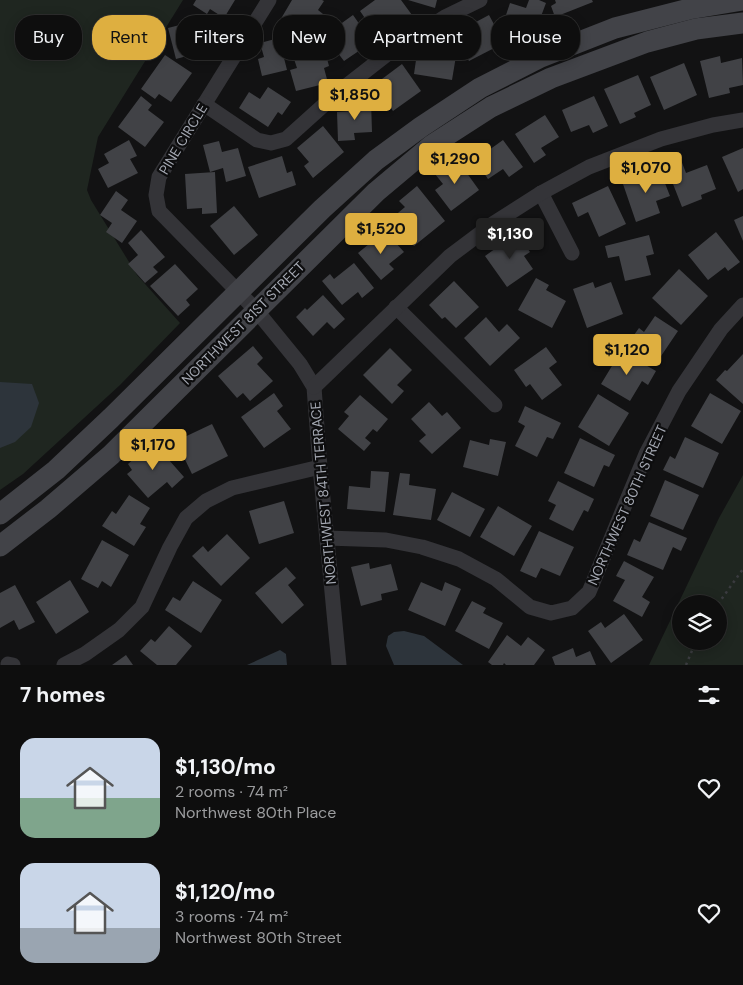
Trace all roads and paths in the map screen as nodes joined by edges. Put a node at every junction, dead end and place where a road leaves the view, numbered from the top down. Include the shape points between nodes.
1 (269, 0) edge
2 (480, 0) edge
3 (742, 0) edge
4 (743, 23) edge
5 (204, 104) junction
6 (743, 120) edge
7 (541, 193) junction
8 (572, 253) dead end
9 (238, 292) junction
10 (743, 305) edge
11 (396, 307) junction
12 (256, 310) junction
13 (314, 387) junction
14 (494, 405) dead end
15 (320, 467) junction
16 (0, 514) edge
17 (327, 538) junction
18 (0, 546) edge
19 (743, 569) edge
20 (724, 595) edge
21 (692, 650) edge
22 (8, 664) edge
23 (13, 665) edge
24 (64, 665) edge
25 (339, 665) edge
26 (686, 665) edge

1 - 5 street, PINE CIRCLE
2 - 5 street via 445,17 386,55 286,139 271,143 257,140
3 - 9 street, NORTHWEST 81ST STREET via 689,9 615,28 541,57 480,88 376,160
4 - 12 street, NORTHWEST 81ST STREET via 696,29 647,42 551,78 492,108 432,145 376,192
5 - 9 street, PINE CIRCLE via 159,177 156,195 159,211
6 - 7 street via 661,139 590,167
7 - 8 street
7 - 11 street via 450,256
9 - 12 street, PINE CIRCLE
9 - 16 street, NORTHWEST 81ST STREET via 62,464
10 - 17 street, NORTHWEST 80TH STREET via 721,328 679,391 646,454 589,592 572,608 551,613 530,607 496,579 458,559 422,547 386,540
11 - 13 street
11 - 14 street
12 - 13 street, NORTHWEST 84TH TERRACE via 300,364
12 - 18 street, NORTHWEST 81ST STREET via 111,455
13 - 15 street, NORTHWEST 84TH TERRACE
15 - 17 street, NORTHWEST 84TH TERRACE
15 - 24 street via 232,488 206,501 186,518 142,607 119,630
17 - 25 street, NORTHWEST 84TH TERRACE
19 - 20 path
21 - 26 path
22 - 23 street

